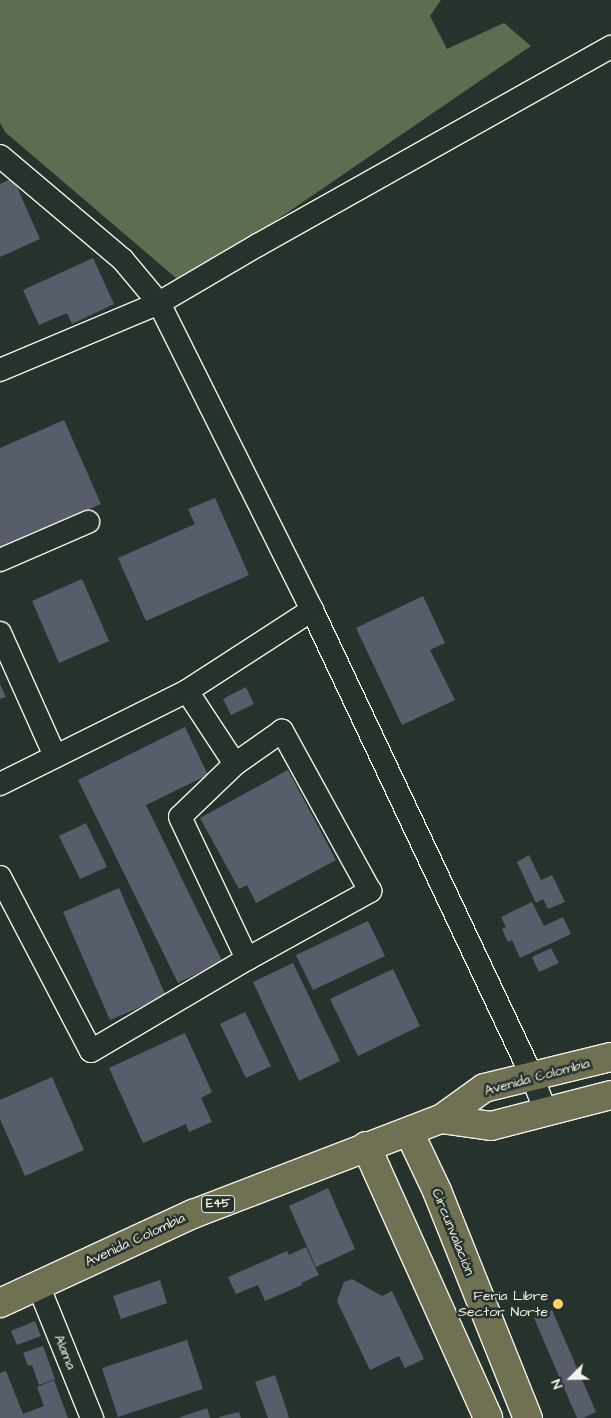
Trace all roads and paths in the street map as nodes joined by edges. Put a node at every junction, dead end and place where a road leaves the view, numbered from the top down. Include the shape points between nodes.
1 (611, 47) edge
2 (0, 156) edge
3 (159, 303) junction
4 (0, 370) edge
5 (88, 522) dead end
6 (0, 560) edge
7 (312, 610) junction
8 (0, 633) edge
9 (187, 690) junction
10 (55, 756) junction
11 (235, 764) junction
12 (0, 784) edge
13 (0, 877) edge
14 (247, 959) junction
15 (611, 1058) edge
16 (532, 1076) junction
17 (611, 1094) edge
18 (546, 1112) junction
19 (441, 1119) junction
20 (409, 1132) junction
21 (366, 1146) junction
22 (38, 1285) junction
23 (0, 1303) edge
24 (92, 1418) edge
25 (488, 1418) edge
26 (528, 1418) edge

1 - 3 street
2 - 3 street via 122,260
3 - 4 street
3 - 7 street
5 - 6 street
7 - 9 street
7 - 16 street
8 - 10 street
9 - 10 street
9 - 11 street
10 - 12 street
11 - 14 street via 180,817
11 - 14 street via 282,731 370,891
13 - 14 street via 91,1051
15 - 16 main road, Avenida Colombia / E45
16 - 18 street
16 - 19 main road, Avenida Colombia / E45 via 484,1088
17 - 18 main road
18 - 19 main road via 491,1126
19 - 20 main road, Avenida Colombia / E45
20 - 21 main road, Avenida Colombia / E45
20 - 26 main road, Circunvalación via 437,1191
21 - 22 main road, Avenida Colombia / E45 via 193,1214
21 - 25 main road
22 - 23 main road, Avenida Colombia / E45
22 - 24 street, Alama

